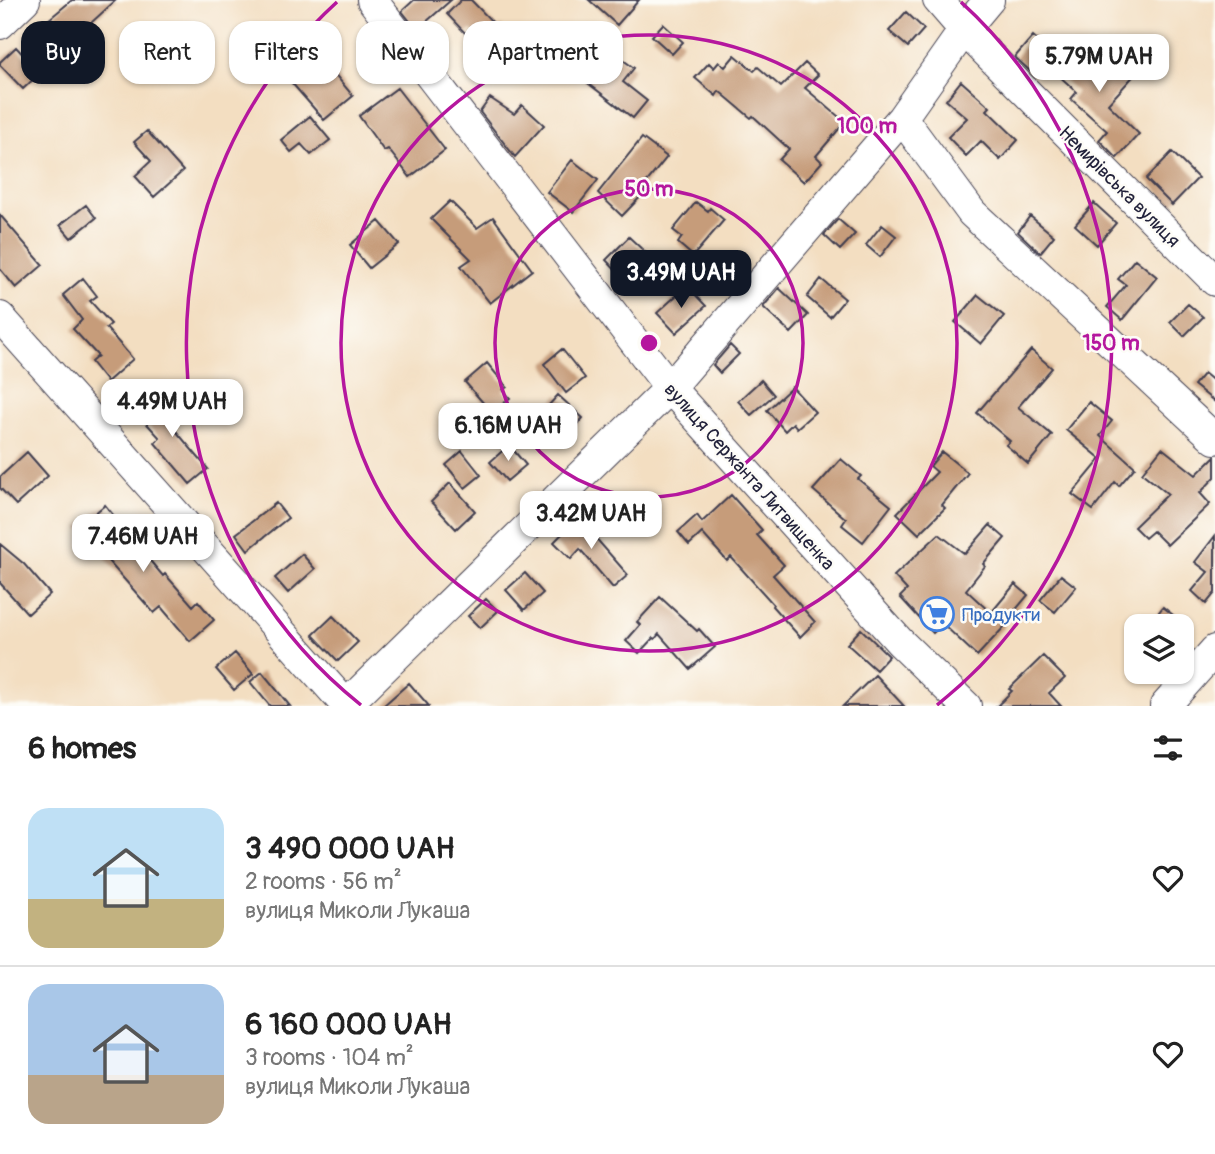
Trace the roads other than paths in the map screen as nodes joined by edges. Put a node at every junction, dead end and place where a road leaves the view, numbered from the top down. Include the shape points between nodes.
1 (24, 0) edge
2 (372, 0) edge
3 (938, 0) edge
4 (989, 0) edge
5 (0, 24) edge
6 (964, 30) junction
7 (902, 118) junction
8 (1215, 281) edge
9 (0, 317) edge
10 (670, 388) junction
11 (1215, 439) edge
12 (1215, 650) edge
13 (346, 706) edge
14 (965, 706) edge
15 (1165, 706) edge

1 - 5 street
2 - 10 street, вулиця Сержанта Литвищенка
3 - 6 street, Немирівська вулиця
4 - 6 street
6 - 7 street
6 - 8 street, Немирівська вулиця
7 - 10 street
7 - 11 street via 972,214
9 - 13 street
10 - 13 street
10 - 14 street, вулиця Сержанта Литвищенка via 900,642
12 - 15 street

